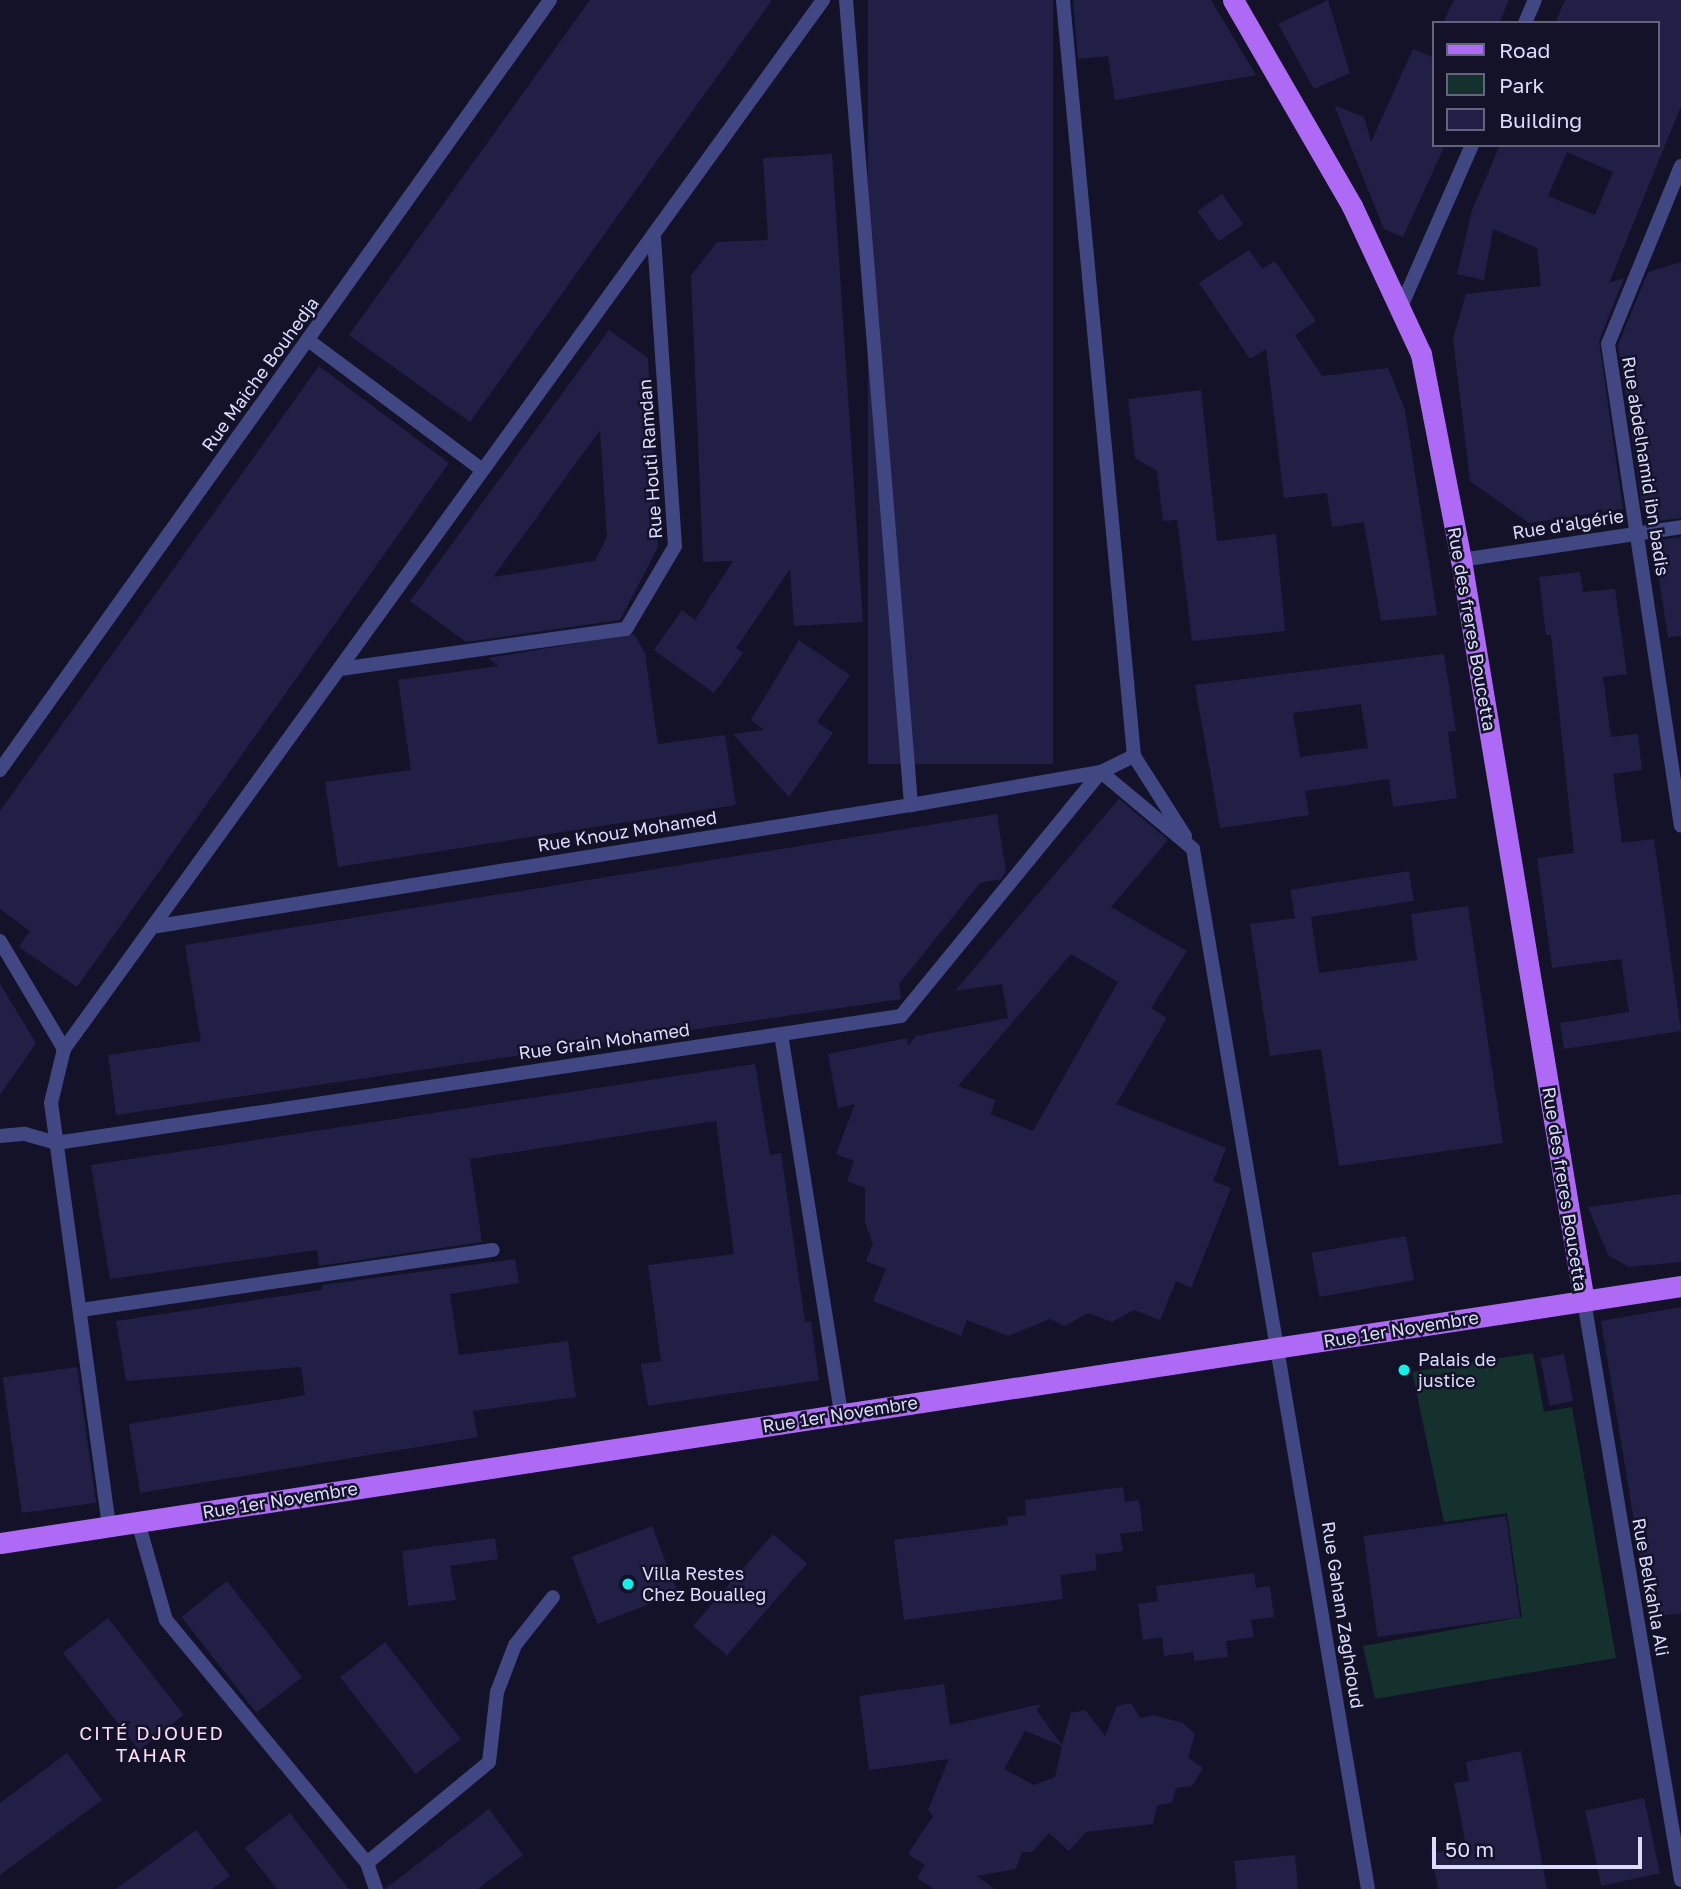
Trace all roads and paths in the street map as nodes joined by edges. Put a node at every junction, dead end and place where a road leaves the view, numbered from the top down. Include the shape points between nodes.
1 (550, 0) edge
2 (823, 0) edge
3 (846, 0) edge
4 (1063, 0) edge
5 (1233, 0) edge
6 (1535, 0) edge
7 (1526, 21) edge
8 (1471, 147) edge
9 (1681, 166) edge
10 (654, 236) junction
11 (1400, 309) junction
12 (308, 340) junction
13 (480, 468) junction
14 (1681, 527) edge
15 (1637, 533) junction
16 (1461, 559) junction
17 (340, 668) junction
18 (1134, 756) junction
19 (0, 770) edge
20 (1101, 772) junction
21 (911, 805) junction
22 (1681, 826) edge
23 (1193, 849) junction
24 (158, 926) junction
25 (0, 941) edge
26 (781, 1034) junction
27 (64, 1049) junction
28 (0, 1136) edge
29 (56, 1143) junction
30 (493, 1250) dead end
31 (1681, 1286) edge
32 (1584, 1301) junction
33 (81, 1310) junction
34 (1280, 1347) junction
35 (841, 1414) junction
36 (138, 1522) junction
37 (109, 1526) junction
38 (0, 1543) edge
39 (553, 1597) dead end
40 (367, 1863) junction
41 (1681, 1880) edge
42 (376, 1889) edge
43 (1368, 1889) edge

1 - 12 street, Rue Maiche Bouhedja
2 - 10 street
3 - 21 street
4 - 18 street
5 - 11 main road, Rue des freres Boucetta via 1352,206
6 - 7 street
8 - 11 street
9 - 15 street, Rue abdelhamid ibn badis via 1608,344
10 - 13 street
10 - 17 street, Rue Houti Ramdan via 675,545 626,629
11 - 16 main road, Rue des freres Boucetta via 1421,355
12 - 13 street
12 - 19 street, Rue Maiche Bouhedja
13 - 17 street
14 - 15 street, Rue d'algérie
15 - 16 street, Rue d'algérie
15 - 22 street, Rue abdelhamid ibn badis
16 - 32 main road, Rue des freres Boucetta
17 - 24 street
18 - 20 street
18 - 23 street
20 - 21 street, Rue Knouz Mohamed
20 - 23 street
20 - 26 street, Rue Grain Mohamed via 901,1016
21 - 24 street, Rue Knouz Mohamed
23 - 34 street, Rue Gaham Zaghdoud
24 - 27 street
25 - 27 street
26 - 29 street, Rue Grain Mohamed
26 - 35 street
27 - 29 street via 51,1103
28 - 29 street, Rue Grain Mohamed via 25,1134
29 - 33 street
30 - 33 street
31 - 32 main road, Rue 1er Novembre
32 - 34 main road, Rue 1er Novembre
32 - 41 street, Rue Belkahla Ali
33 - 37 street
34 - 35 main road, Rue 1er Novembre
34 - 43 street, Rue Gaham Zaghdoud
35 - 36 main road, Rue 1er Novembre
36 - 37 main road, Rue 1er Novembre
36 - 40 street via 166,1620
37 - 38 main road, Rue 1er Novembre
39 - 40 street via 515,1645 497,1692 489,1762
40 - 42 street

